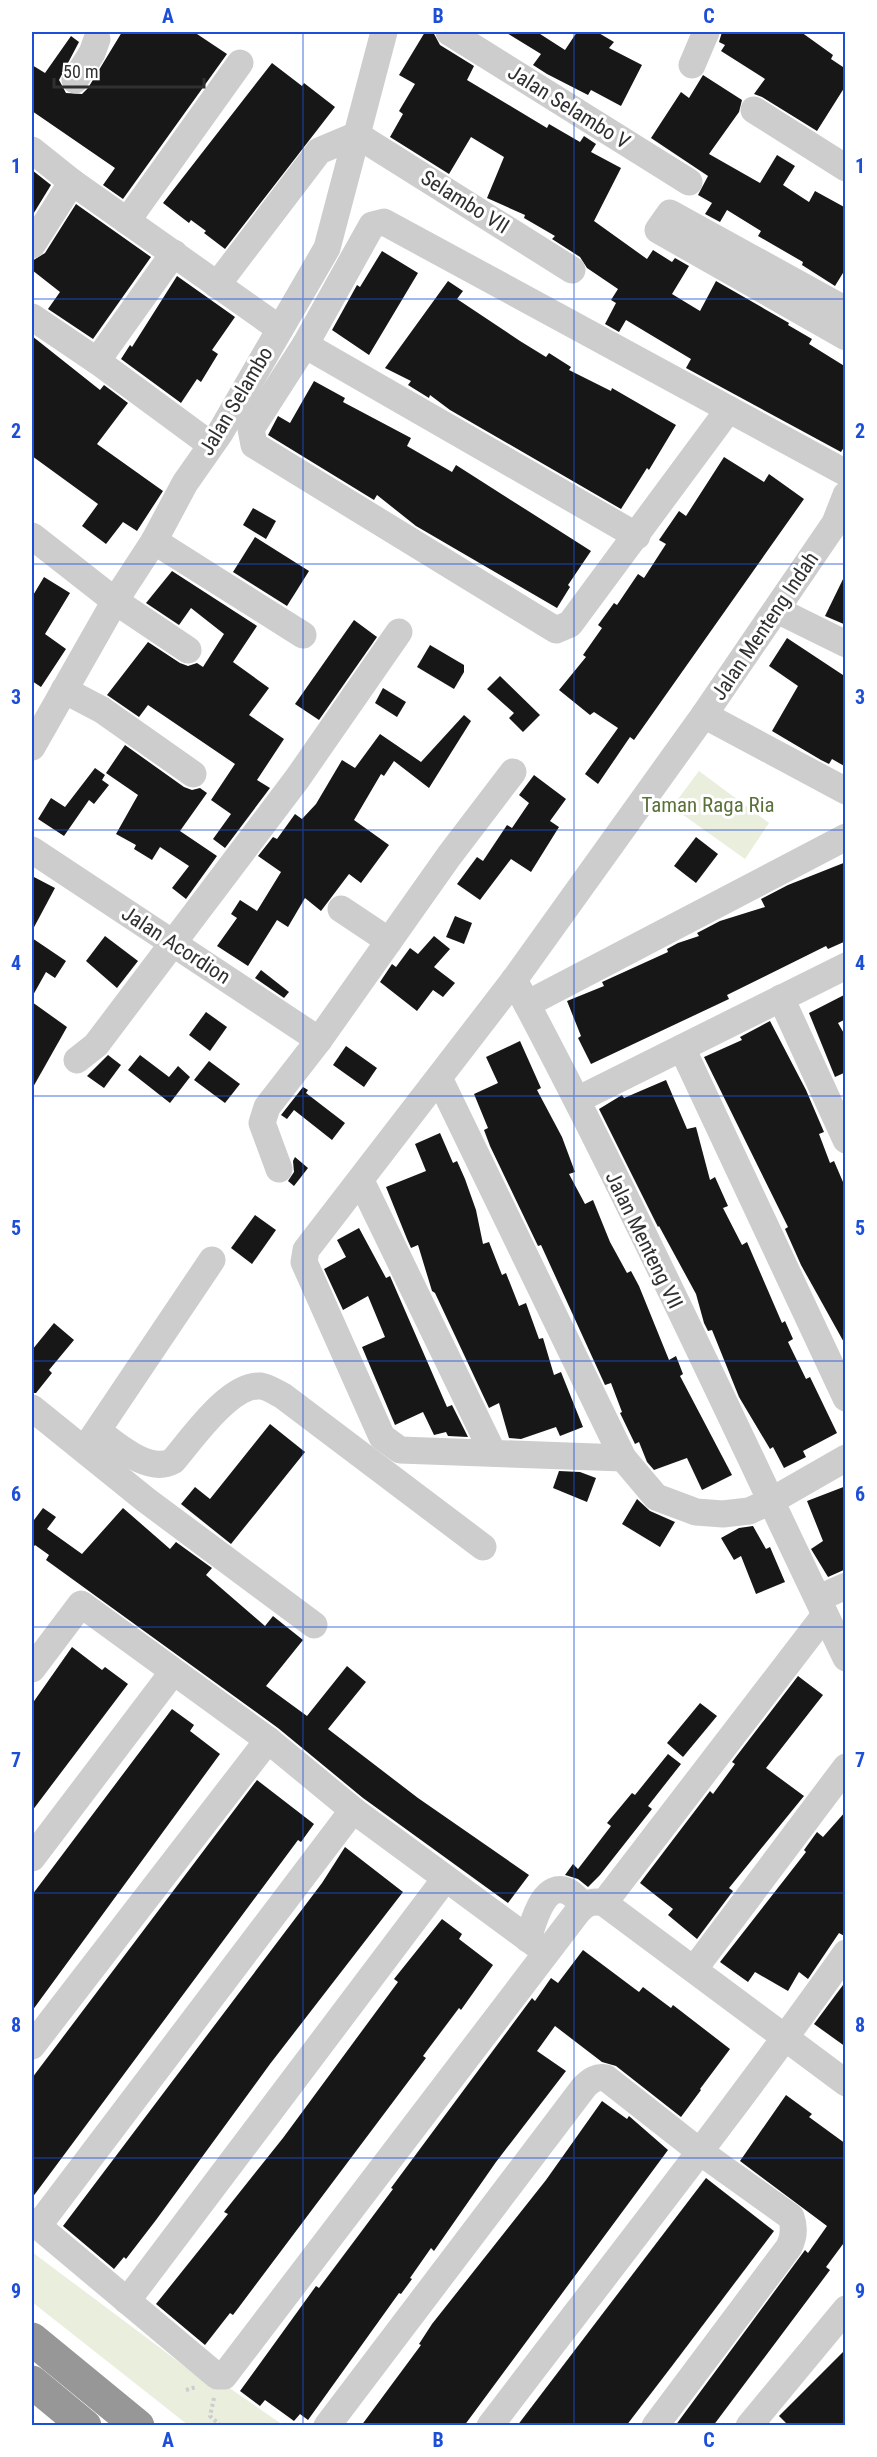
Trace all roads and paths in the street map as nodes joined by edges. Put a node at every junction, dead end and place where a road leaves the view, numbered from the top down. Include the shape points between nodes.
1 (384, 32) edge
2 (449, 32) edge
3 (706, 32) edge
4 (95, 34) edge
5 (240, 63) dead end
6 (692, 65) dead end
7 (75, 80) dead end
8 (754, 110) dead end
9 (357, 135) junction
10 (32, 150) edge
11 (846, 168) edge
12 (72, 182) junction
13 (689, 183) dead end
14 (126, 221) junction
15 (32, 245) edge
16 (174, 254) junction
17 (572, 270) dead end
18 (217, 285) junction
19 (295, 303) junction
20 (809, 303) junction
21 (846, 310) edge
22 (254, 311) junction
23 (32, 317) edge
24 (280, 329) junction
25 (846, 337) edge
26 (305, 345) junction
27 (97, 361) junction
28 (729, 410) junction
29 (211, 445) junction
30 (846, 473) edge
31 (846, 495) edge
32 (840, 520) edge
33 (32, 536) edge
34 (637, 536) junction
35 (154, 541) junction
36 (115, 601) junction
37 (777, 610) junction
38 (399, 632) dead end
39 (303, 635) dead end
40 (846, 644) edge
41 (188, 650) dead end
42 (64, 690) junction
43 (704, 715) junction
44 (32, 747) edge
45 (513, 772) dead end
46 (193, 774) dead end
47 (846, 791) edge
48 (846, 837) edge
49 (32, 850) edge
50 (341, 909) dead end
51 (389, 941) junction
52 (172, 943) junction
53 (846, 966) edge
54 (514, 980) junction
55 (781, 998) junction
56 (527, 1004) junction
57 (319, 1040) junction
58 (682, 1048) junction
59 (77, 1060) dead end
60 (439, 1078) junction
61 (835, 1093) edge
62 (577, 1100) junction
63 (846, 1140) edge
64 (279, 1169) dead end
65 (361, 1181) junction
66 (212, 1260) dead end
67 (846, 1398) edge
68 (32, 1407) edge
69 (92, 1441) junction
70 (493, 1453) junction
71 (623, 1458) junction
72 (846, 1458) edge
73 (771, 1501) junction
74 (483, 1547) dead end
75 (846, 1586) edge
76 (822, 1607) junction
77 (314, 1624) dead end
78 (846, 1658) edge
79 (32, 1669) edge
80 (173, 1672) junction
81 (268, 1740) junction
82 (846, 1767) edge
83 (353, 1810) junction
84 (32, 1858) edge
85 (445, 1879) junction
86 (593, 1904) junction
87 (537, 1946) junction
88 (846, 1953) edge
89 (696, 1968) junction
90 (786, 2038) junction
91 (32, 2046) edge
92 (846, 2082) edge
93 (699, 2151) junction
94 (35, 2224) edge
95 (127, 2301) junction
96 (846, 2309) edge
97 (32, 2339) edge
98 (32, 2382) edge
99 (203, 2388) dead end
100 (210, 2389) dead end
101 (186, 2390) dead end
102 (753, 2424) edge
103 (85, 2426) edge
104 (138, 2426) edge
105 (220, 2426) edge
106 (327, 2426) edge
107 (490, 2426) edge
108 (655, 2426) edge

1 - 9 street, Jalan Selambo
2 - 13 street, Jalan Selambo V
3 - 6 street
4 - 7 street via 92,53
5 - 14 street
8 - 11 street
9 - 17 street, Selambo VII
9 - 18 street via 319,151
9 - 19 street, Jalan Selambo via 327,248
10 - 12 street
12 - 14 street
12 - 15 street
14 - 16 street
16 - 18 street
16 - 27 street
18 - 22 street
19 - 22 street via 285,298 269,300
19 - 24 street, Jalan Selambo
20 - 20 street via 658,230 670,213
20 - 21 street
20 - 25 street
22 - 24 street
23 - 27 street
24 - 29 street, Jalan Selambo
26 - 28 street via 372,225 384,222
26 - 34 street
26 - 34 street via 251,429 254,445 549,627 556,630 570,624
27 - 29 street
28 - 30 street
28 - 34 street
29 - 35 street, Jalan Selambo
31 - 32 street, Jalan Menteng Indah
32 - 37 street, Jalan Menteng Indah
33 - 36 street
35 - 36 street, Jalan Selambo
35 - 39 street
36 - 41 street
36 - 42 street, Jalan Selambo
37 - 40 street
37 - 43 street, Jalan Menteng Indah
38 - 52 street via 297,779
42 - 44 street, Jalan Selambo
42 - 46 street via 102,710
43 - 47 street, Jalan Menteng Indah
43 - 54 street
45 - 51 street
48 - 56 street
49 - 52 street, Jalan Acordion
50 - 51 street
51 - 57 street
52 - 57 street, Jalan Acordion
52 - 59 street via 96,1045
53 - 55 street
54 - 56 street, Jalan Menteng VII
54 - 60 street
55 - 58 street
55 - 61 street
56 - 62 street, Jalan Menteng VII
57 - 64 street via 263,1115 263,1129
58 - 62 street
58 - 67 street
60 - 65 street
60 - 71 street
61 - 63 street
62 - 73 street, Jalan Menteng VII
65 - 70 street
65 - 70 street via 306,1250 304,1262 382,1437 400,1450
66 - 69 street
68 - 69 street
69 - 74 street via 153,1466 164,1466 173,1461 228,1399 243,1389 262,1386 283,1396
69 - 77 street via 146,1500
70 - 71 street
71 - 73 street via 657,1497 696,1512 749,1511
72 - 73 street
73 - 76 street
75 - 76 street
76 - 78 street
76 - 86 street
79 - 80 street via 81,1604
80 - 81 street
80 - 84 street
81 - 83 street
81 - 91 street
82 - 89 street
83 - 85 street
83 - 94 street
85 - 87 street
85 - 95 street
86 - 87 street
86 - 89 street
87 - 95 street via 224,2376 217,2376
88 - 90 street
89 - 90 street
90 - 92 street
90 - 93 street
93 - 106 street via 606,2078 590,2081
93 - 107 street
93 - 108 street via 791,2217 793,2240
94 - 95 street
96 - 102 street
97 - 104 highway
98 - 103 highway
99 - 101 path
100 - 105 path via 215,2394 210,2416

